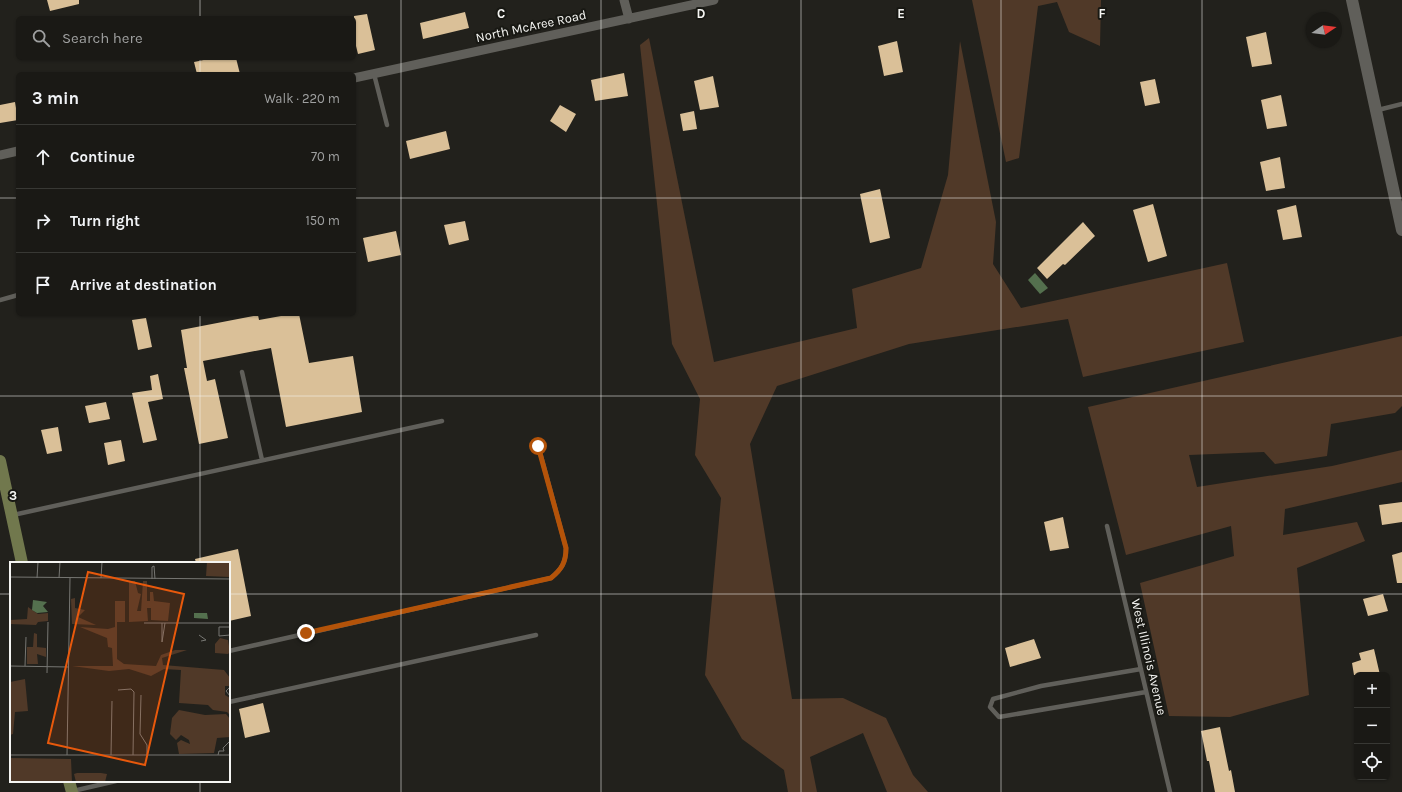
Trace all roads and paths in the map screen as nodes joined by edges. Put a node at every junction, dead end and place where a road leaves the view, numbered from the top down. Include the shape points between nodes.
1 (624, 0) edge
2 (714, 0) edge
3 (1352, 0) edge
4 (628, 19) junction
5 (374, 74) junction
6 (356, 78) edge
7 (1402, 104) edge
8 (1376, 111) junction
9 (387, 125) dead end
10 (16, 151) edge
11 (0, 155) edge
12 (1402, 230) edge
13 (16, 296) edge
14 (0, 300) edge
15 (242, 372) dead end
16 (442, 421) dead end
17 (538, 446) dead end
18 (262, 460) junction
19 (0, 461) edge
20 (12, 515) junction
21 (1107, 526) dead end
22 (22, 562) edge
23 (536, 635) dead end
24 (230, 651) edge
25 (1141, 669) junction
26 (1146, 692) junction
27 (230, 702) edge
28 (110, 782) edge
29 (71, 788) edge
30 (1170, 792) edge

1 - 4 street
2 - 4 street, North McAree Road
3 - 8 street
4 - 5 street, North McAree Road
5 - 6 street, North McAree Road
5 - 9 lane
7 - 8 lane
8 - 12 street
10 - 11 street
13 - 14 lane
15 - 18 lane
16 - 18 lane
17 - 24 lane via 566,548 566,561 560,571 551,578
18 - 20 lane
19 - 20 main road
20 - 22 main road
21 - 25 lane, West Illinois Avenue
23 - 27 lane
25 - 26 lane, West Illinois Avenue
25 - 26 lane via 1040,686 993,699 990,707 999,717
26 - 30 lane, West Illinois Avenue
28 - 29 lane

